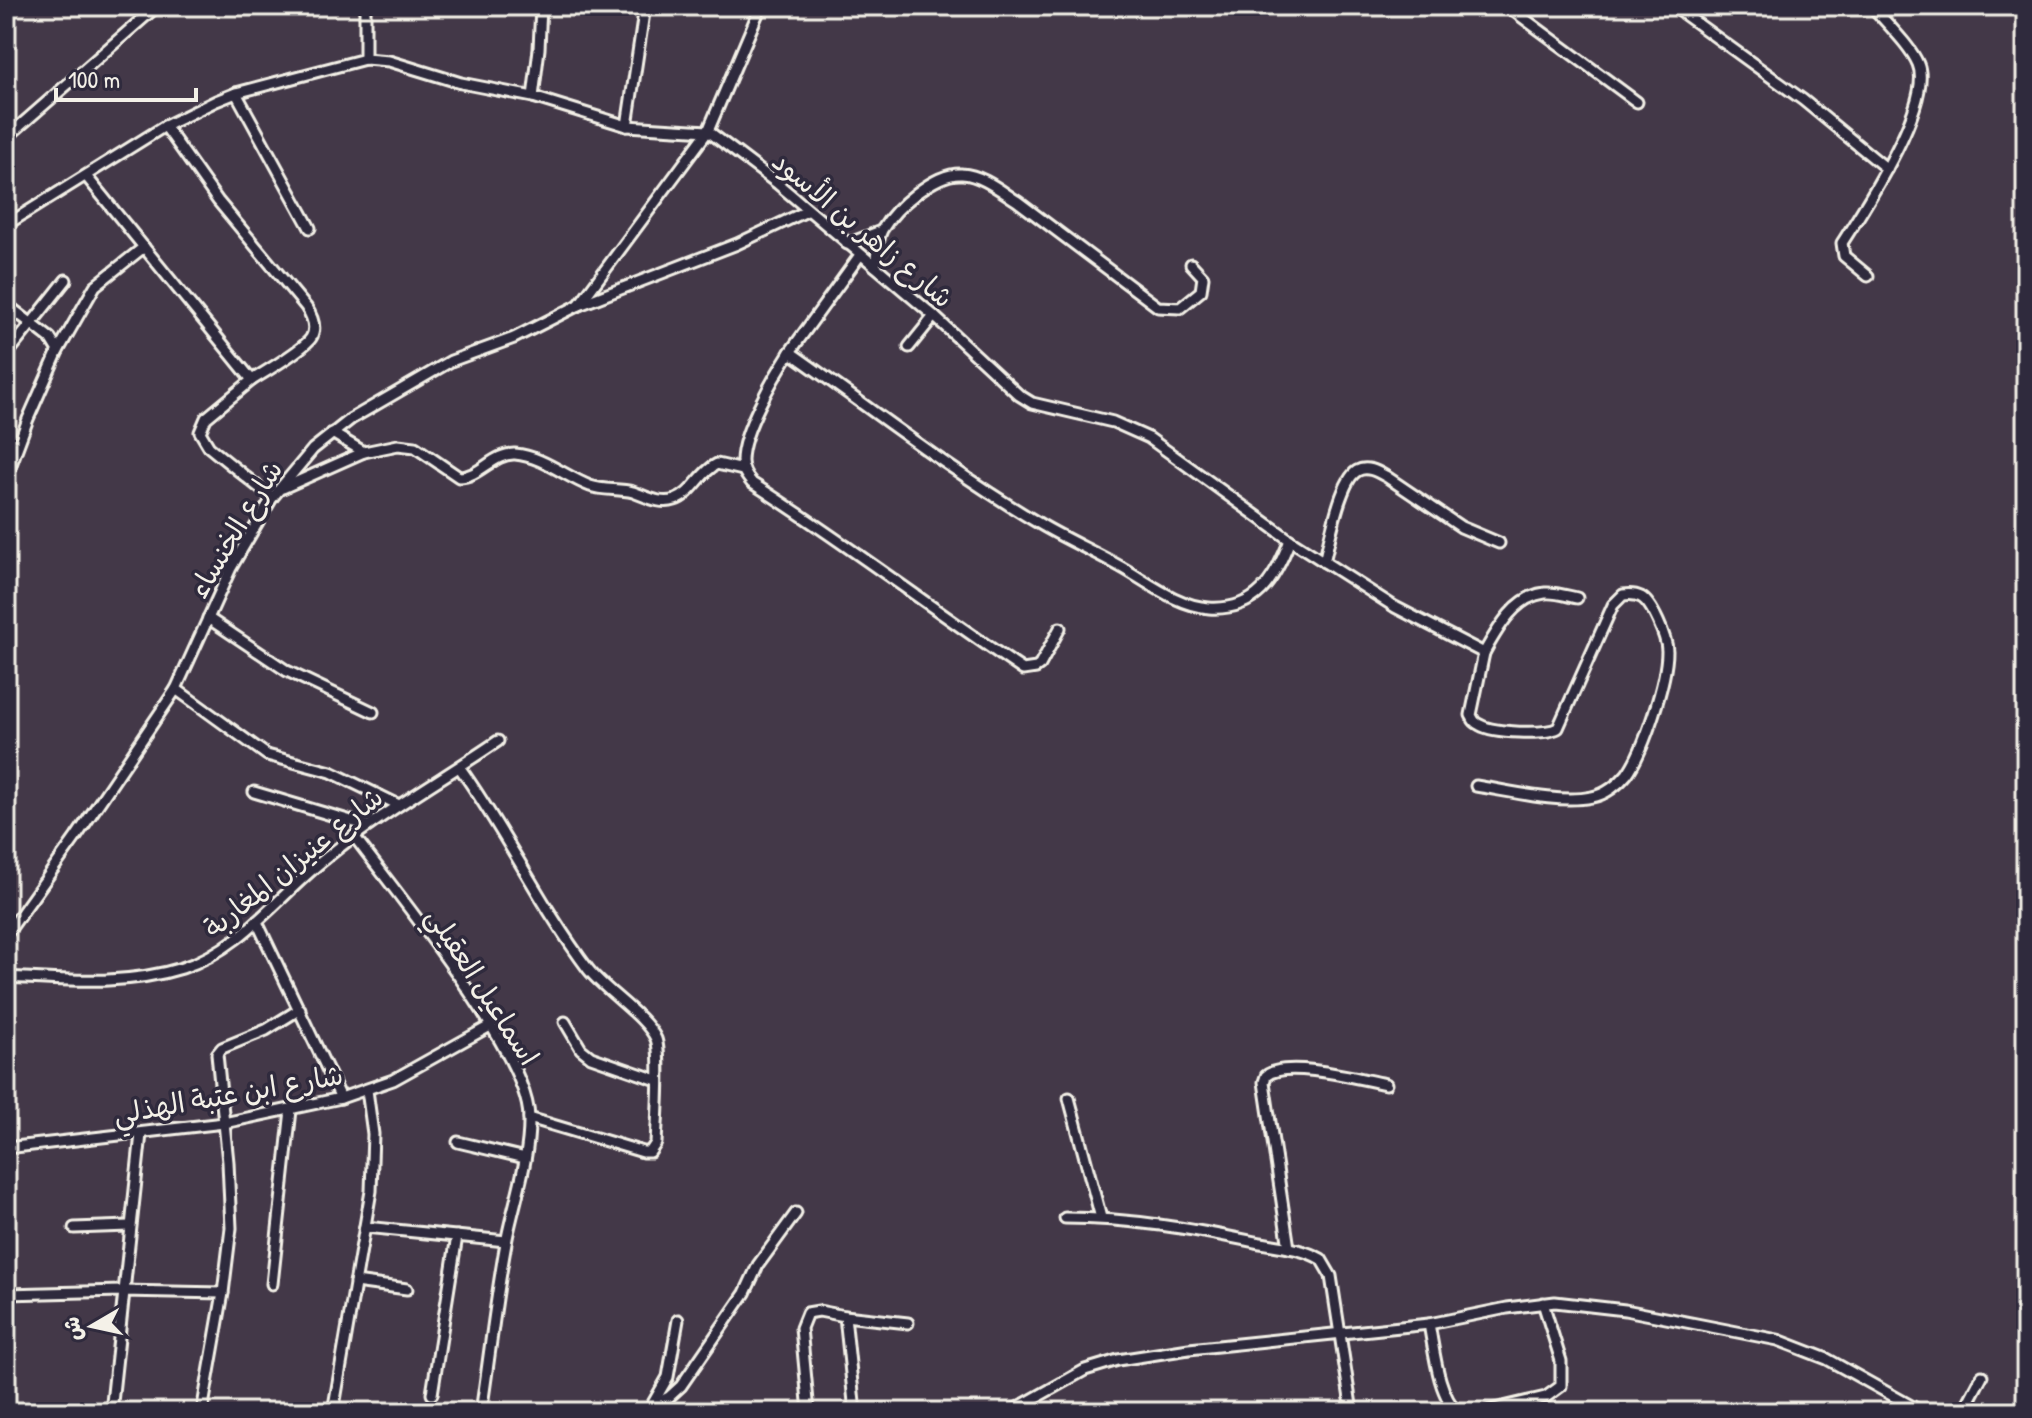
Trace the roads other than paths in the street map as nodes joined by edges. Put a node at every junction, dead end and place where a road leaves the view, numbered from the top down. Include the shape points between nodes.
1 (157, 6) edge
2 (365, 6) edge
3 (541, 6) edge
4 (645, 6) edge
5 (761, 6) edge
6 (1507, 6) edge
7 (1673, 6) edge
8 (1872, 6) edge
9 (365, 59) junction
10 (236, 93) junction
11 (533, 97) junction
12 (1637, 102) dead end
13 (165, 126) junction
14 (627, 126) junction
15 (708, 131) junction
16 (6, 138) edge
17 (1887, 169) junction
18 (86, 176) junction
19 (807, 211) junction
20 (6, 225) edge
21 (310, 228) dead end
22 (881, 231) junction
23 (847, 244) junction
24 (144, 247) junction
25 (860, 255) junction
26 (1191, 264) dead end
27 (875, 266) junction
28 (1868, 276) dead end
29 (66, 280) dead end
30 (6, 304) edge
31 (579, 305) junction
32 (934, 316) junction
33 (32, 324) junction
34 (909, 347) dead end
35 (6, 351) edge
36 (58, 351) junction
37 (790, 352) junction
38 (252, 380) junction
39 (332, 433) junction
40 (364, 452) junction
41 (743, 470) junction
42 (6, 478) edge
43 (275, 494) junction
44 (1290, 540) junction
45 (1499, 543) dead end
46 (1324, 562) junction
47 (1577, 598) dead end
48 (208, 618) junction
49 (1060, 628) dead end
50 (1484, 653) junction
51 (176, 689) junction
52 (373, 712) dead end
53 (498, 741) dead end
54 (460, 768) junction
55 (1476, 786) dead end
56 (254, 792) dead end
57 (399, 805) junction
58 (368, 826) junction
59 (354, 836) junction
60 (257, 922) junction
61 (6, 935) edge
62 (6, 977) edge
63 (300, 1009) junction
64 (565, 1022) dead end
65 (490, 1026) junction
66 (657, 1080) junction
67 (1386, 1084) dead end
68 (367, 1090) junction
69 (341, 1098) junction
70 (1069, 1098) dead end
71 (291, 1110) junction
72 (529, 1118) junction
73 (224, 1123) junction
74 (141, 1134) junction
75 (458, 1142) dead end
76 (6, 1148) edge
77 (525, 1158) junction
78 (796, 1213) dead end
79 (1065, 1218) dead end
80 (1101, 1218) junction
81 (129, 1226) junction
82 (365, 1227) junction
83 (74, 1228) dead end
84 (457, 1236) junction
85 (506, 1241) junction
86 (1289, 1248) junction
87 (355, 1282) junction
88 (272, 1284) dead end
89 (407, 1289) dead end
90 (122, 1291) junction
91 (223, 1293) junction
92 (6, 1294) edge
93 (1543, 1303) junction
94 (845, 1316) junction
95 (678, 1320) dead end
96 (908, 1323) dead end
97 (1429, 1324) junction
98 (1339, 1333) junction
99 (1982, 1376) dead end
100 (432, 1394) dead end
101 (650, 1409) edge
102 (111, 1412) edge
103 (202, 1412) edge
104 (333, 1412) edge
105 (481, 1412) edge
106 (809, 1412) edge
107 (855, 1412) edge
108 (1010, 1412) edge
109 (1352, 1412) edge
110 (1458, 1412) edge
111 (1482, 1412) edge
112 (1922, 1412) edge
113 (1963, 1412) edge

1 - 16 street
2 - 9 street
3 - 11 street
4 - 14 street
5 - 15 street
6 - 12 street
7 - 17 street
8 - 17 street via 1917,63 1920,79
9 - 10 street
9 - 11 street
10 - 13 street
10 - 21 street
11 - 14 street
13 - 18 street
13 - 38 street via 312,318 309,341
14 - 15 street
15 - 19 street, شارع زاهر بن الأسود
15 - 31 street
17 - 28 street via 1842,243 1844,256
18 - 20 street
18 - 24 street
19 - 23 street, شارع زاهر بن الأسود
19 - 31 street, شارع الخنساء
22 - 23 street
22 - 26 street via 932,181 962,174 1017,201 1158,307 1180,308 1201,291 1203,277
22 - 27 street
23 - 25 street, شارع زاهر بن الأسود
24 - 36 street via 95,286
24 - 38 street
25 - 27 street, شارع زاهر بن الأسود
25 - 37 street
27 - 32 street, شارع زاهر بن الأسود
29 - 33 street
30 - 33 street
31 - 39 street, شارع الخنساء via 514,338 451,361
32 - 34 street
32 - 44 street, شارع زاهر بن الأسود via 1019,395 1149,438
33 - 35 street
33 - 36 street
36 - 42 street
37 - 41 street via 754,419 742,455
37 - 44 street via 1041,525 1179,599 1208,608 1241,603 1266,588
38 - 43 street via 206,418 200,432 209,447
39 - 40 street
39 - 43 street, شارع الخنساء
40 - 41 street via 415,447 451,473 467,477 495,459 515,454 599,488 662,502 686,495 717,464
40 - 43 street
41 - 49 street via 752,483 1023,670 1040,665
43 - 48 street, شارع الخنساء
44 - 46 street, شارع زاهر بن الأسود
45 - 46 street via 1471,532 1387,477 1364,469 1347,482
46 - 50 street, شارع زاهر بن الأسود via 1395,607
47 - 50 street via 1544,593 1526,600 1499,627
48 - 51 street, شارع الخنساء
48 - 52 street via 287,671
50 - 55 street via 1473,720 1491,729 1542,733 1561,724 1613,605 1623,595 1645,599 1667,650 1649,726 1634,763 1617,785 1593,797 1573,799
51 - 57 street via 267,755 331,772
51 - 61 street, شارع الخنساء
53 - 54 street, شارع عنيزان المغاربة
54 - 57 street, شارع عنيزان المغاربة
54 - 66 street via 590,972 655,1037
56 - 58 street
57 - 58 street, شارع عنيزان المغاربة
58 - 59 street, شارع عنيزان المغاربة
59 - 60 street, شارع عنيزان المغاربة
59 - 65 street, اسماعيل العقيلي
60 - 62 street, شارع عنيزان المغاربة via 209,957 157,975 102,980
60 - 63 street
63 - 69 street
63 - 73 street via 219,1051
64 - 66 street via 591,1057
65 - 68 street, شارع ابن عتبة الهذلي
65 - 72 street, اسماعيل العقيلي via 516,1072
66 - 72 street via 656,1143 650,1152
67 - 86 street via 1297,1070 1274,1070 1266,1076
68 - 69 street, شارع ابن عتبة الهذلي
68 - 82 street via 373,1134
69 - 71 street, شارع ابن عتبة الهذلي
70 - 80 street
71 - 73 street, شارع ابن عتبة الهذلي
71 - 88 street
72 - 77 street, اسماعيل العقيلي
73 - 74 street, شارع ابن عتبة الهذلي
73 - 91 street via 231,1206
74 - 76 street, شارع ابن عتبة الهذلي
74 - 81 street
75 - 77 street
77 - 85 street, اسماعيل العقيلي
78 - 101 street via 681,1386
79 - 80 street
80 - 86 street
81 - 83 street
81 - 90 street
82 - 84 street
82 - 87 street
84 - 85 street
84 - 100 street
85 - 105 street, اسماعيل العقيلي
86 - 98 street via 1325,1262
87 - 89 street
87 - 104 street
90 - 91 street
90 - 92 street
90 - 102 street
91 - 103 street
93 - 97 street
93 - 111 street via 1561,1361 1561,1386 1546,1397
93 - 112 street via 1580,1303 1778,1340 1827,1359
94 - 96 street
94 - 106 street via 819,1311 804,1317
94 - 107 street
95 - 101 street via 672,1365
97 - 98 street
97 - 110 street via 1447,1400
98 - 108 street via 1109,1362 1066,1379
98 - 109 street
99 - 113 street

